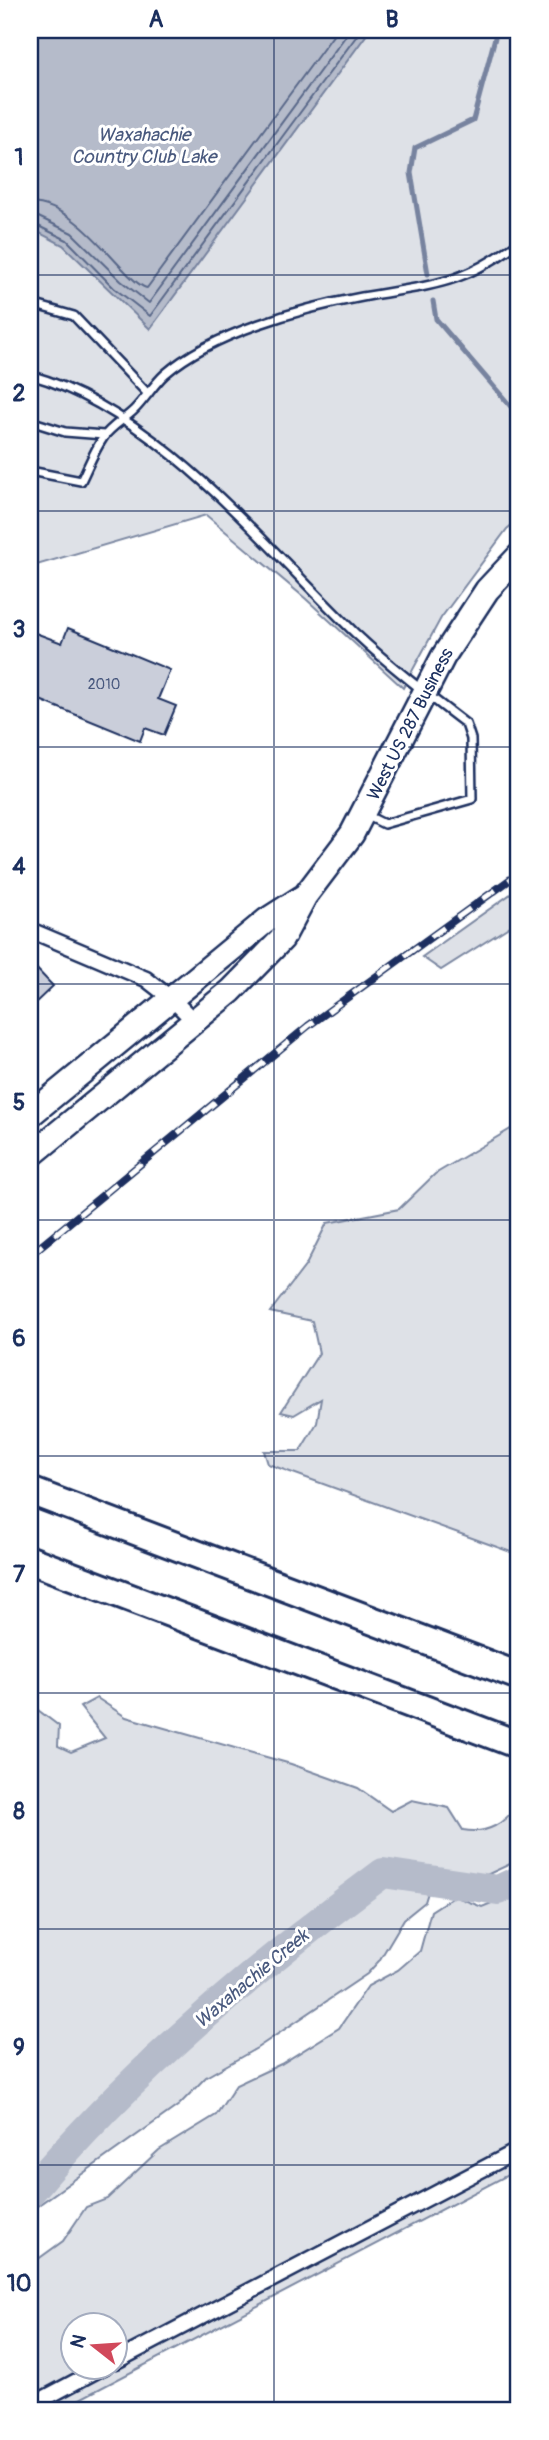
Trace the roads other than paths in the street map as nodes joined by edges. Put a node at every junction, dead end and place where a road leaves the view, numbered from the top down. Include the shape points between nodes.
1 (519, 242) edge
2 (30, 313) edge
3 (30, 375) edge
4 (148, 394) junction
5 (125, 420) junction
6 (30, 421) edge
7 (104, 435) junction
8 (30, 471) edge
9 (519, 556) edge
10 (425, 692) junction
11 (364, 814) junction
12 (305, 896) junction
13 (30, 930) edge
14 (173, 1000) junction
15 (195, 1022) junction
16 (30, 1115) edge
17 (30, 1156) edge
18 (30, 1491) edge
19 (30, 1560) edge
20 (512, 1673) edge
21 (508, 1741) edge
22 (519, 2150) edge
23 (130, 2354) edge
24 (80, 2380) edge
25 (30, 2406) edge

1 - 4 lane via 489,264 455,280 360,297 233,335 165,374
2 - 4 lane via 39,306 74,316
3 - 5 lane via 52,381
4 - 5 lane
5 - 7 lane
5 - 10 lane via 198,479 358,636
6 - 7 lane via 65,432
7 - 8 lane via 81,481
9 - 10 main road, West US 287 Business via 487,590
10 - 11 main road, West US 287 Business
10 - 11 lane via 466,723 471,739 472,799 384,824
11 - 12 main road, West US 287 Business
12 - 14 main road, West US 287 Business via 267,920
12 - 15 main road, West US 287 Business via 282,939
13 - 14 street via 146,979
14 - 15 street
14 - 16 main road, West US 287 Business
15 - 17 main road, West US 287 Business
18 - 20 highway
19 - 21 highway
22 - 23 street
24 - 25 street

